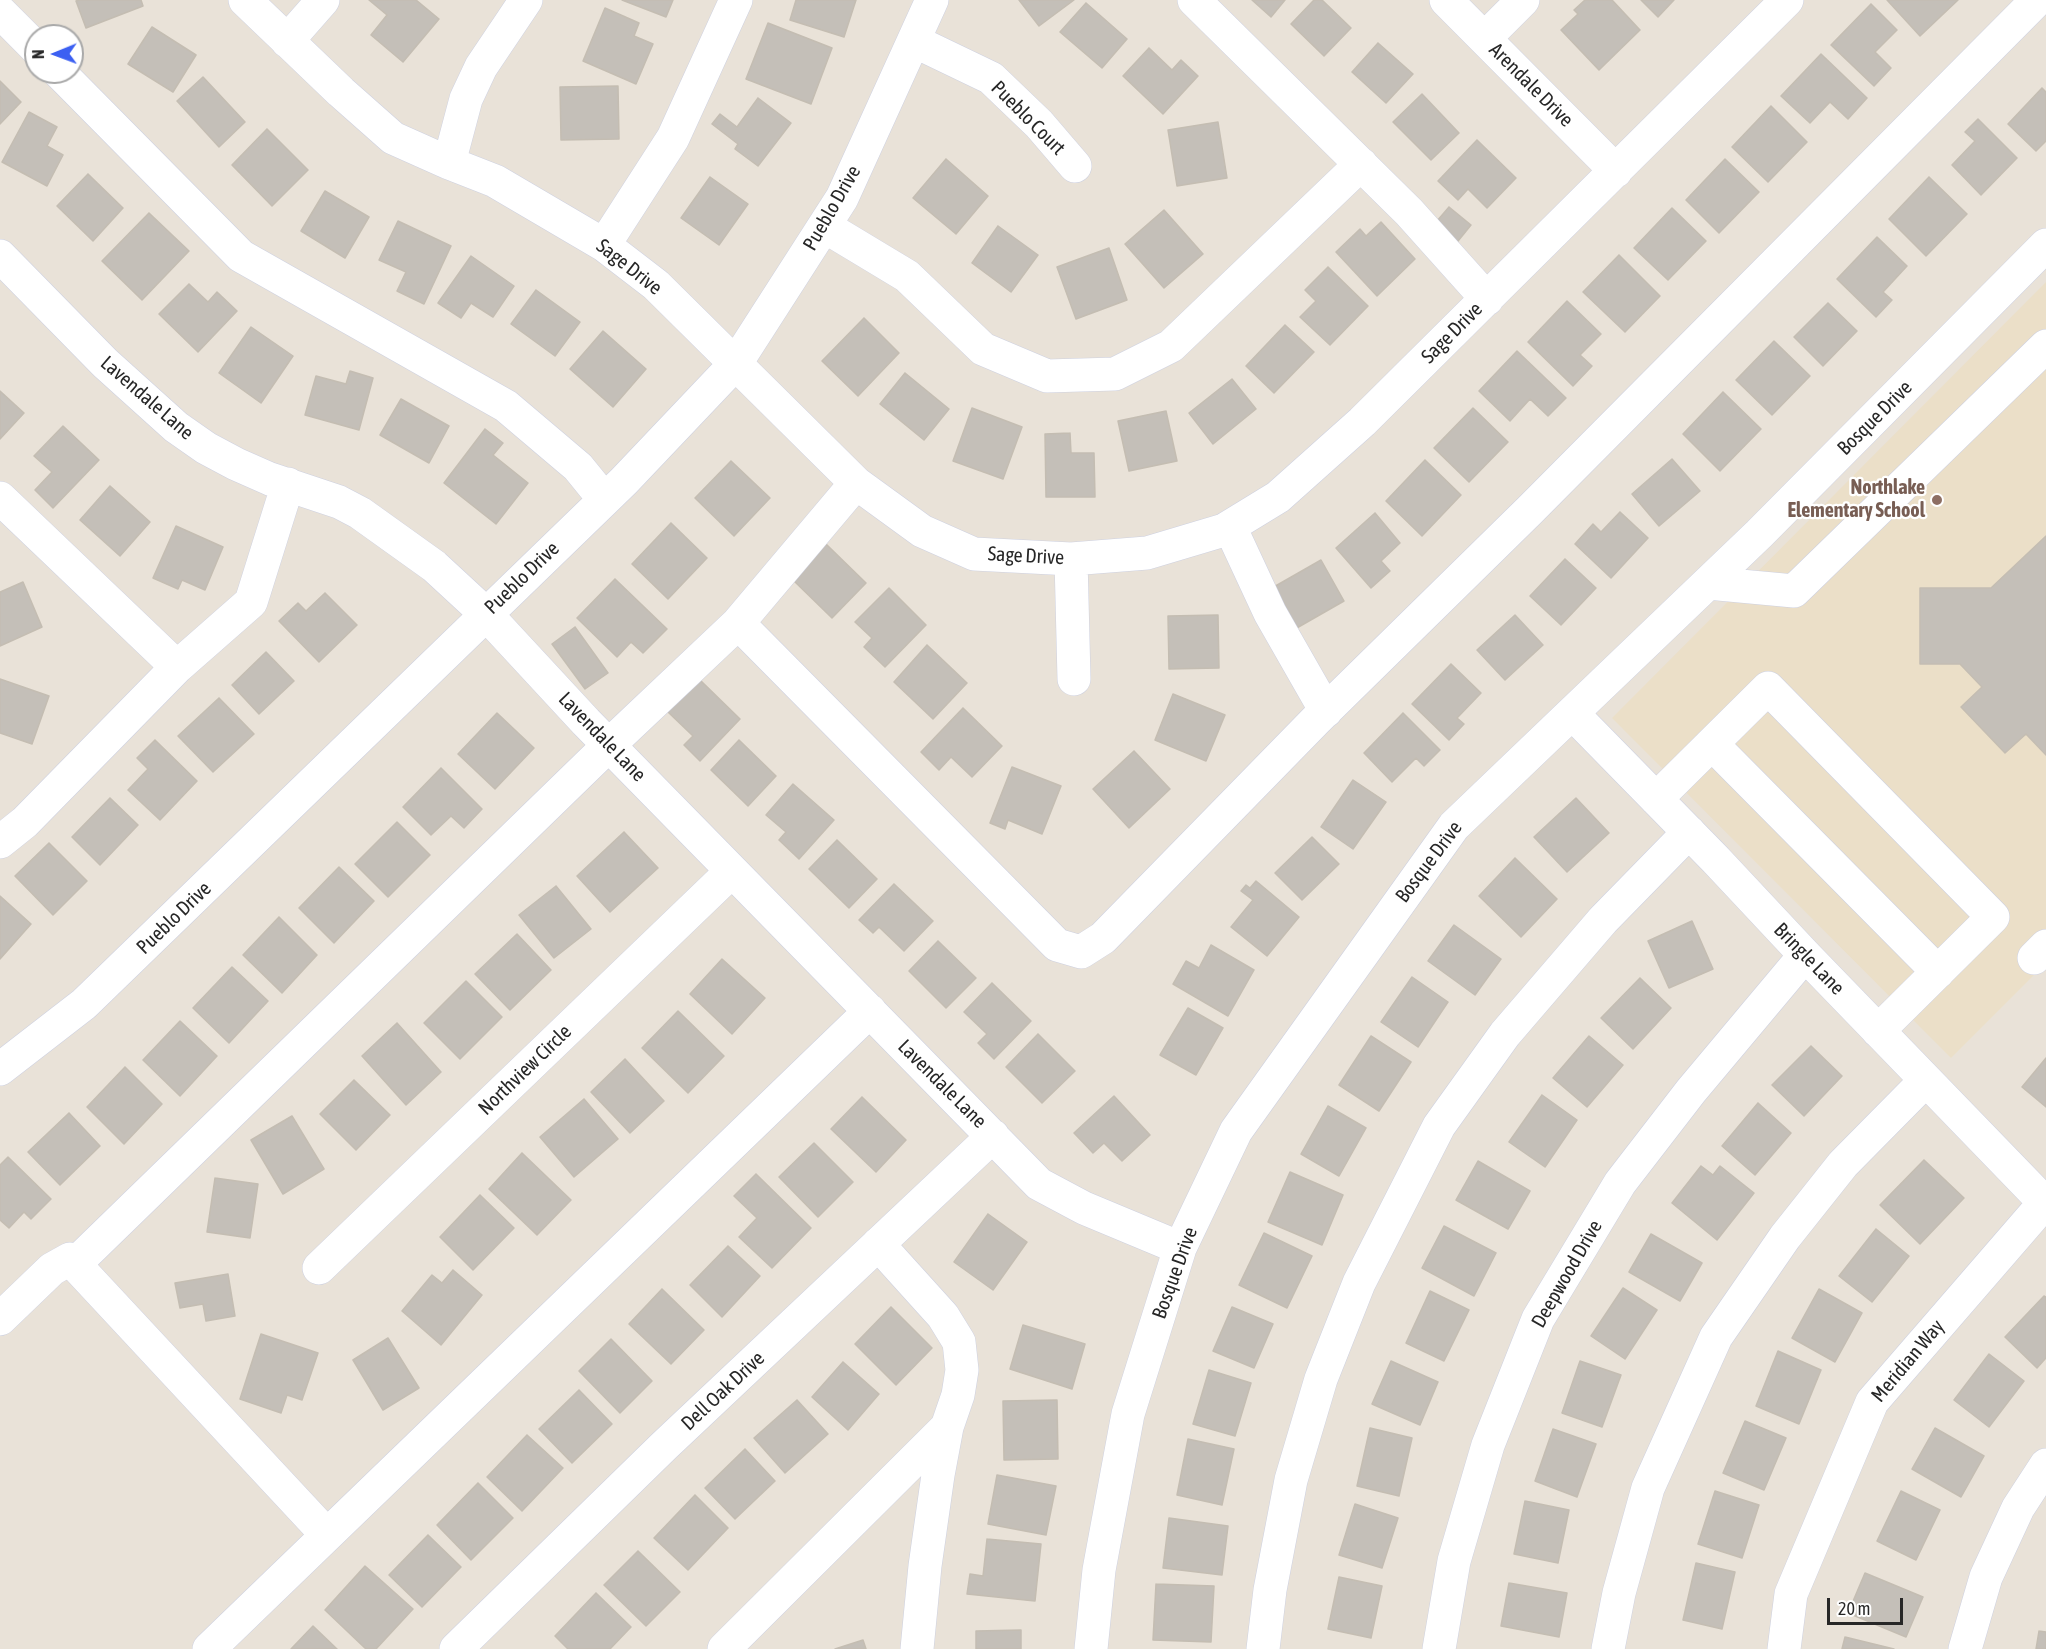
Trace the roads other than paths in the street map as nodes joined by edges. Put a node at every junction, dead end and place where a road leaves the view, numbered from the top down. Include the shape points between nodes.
1 (245, 0) edge
2 (323, 0) edge
3 (526, 0) edge
4 (736, 0) edge
5 (932, 0) edge
6 (1194, 0) edge
7 (1446, 0) edge
8 (1523, 0) edge
9 (1787, 0) edge
10 (2037, 0) edge
11 (0, 12) edge
12 (24, 36) edge
13 (1485, 39) junction
14 (287, 41) junction
15 (914, 41) junction
16 (71, 84) edge
17 (449, 163) junction
18 (1360, 164) junction
19 (1075, 166) dead end
20 (1616, 171) junction
21 (824, 226) junction
22 (604, 245) junction
23 (2046, 245) edge
24 (0, 256) edge
25 (1486, 298) junction
26 (2046, 346) edge
27 (736, 363) junction
28 (855, 483) junction
29 (288, 484) junction
30 (0, 498) edge
31 (604, 499) junction
32 (1230, 526) junction
33 (1071, 559) junction
34 (1708, 583) junction
35 (486, 614) junction
36 (738, 623) junction
37 (177, 667) junction
38 (1074, 680) dead end
39 (1326, 711) junction
40 (1572, 713) junction
41 (1712, 744) junction
42 (609, 745) junction
43 (1656, 799) junction
44 (1689, 832) junction
45 (0, 842) edge
46 (732, 872) junction
47 (1805, 955) junction
48 (1938, 972) junction
49 (870, 1011) junction
50 (1878, 1031) junction
51 (0, 1069) edge
52 (1926, 1080) junction
53 (993, 1136) junction
54 (2046, 1202) edge
55 (878, 1244) junction
56 (1180, 1248) junction
57 (75, 1264) junction
58 (319, 1268) dead end
59 (0, 1319) edge
60 (947, 1427) junction
61 (2046, 1465) edge
62 (327, 1535) junction
63 (209, 1649) edge
64 (456, 1649) edge
65 (724, 1649) edge
66 (917, 1649) edge
67 (1091, 1649) edge
68 (1263, 1649) edge
69 (1439, 1649) edge
70 (1608, 1649) edge
71 (1784, 1649) edge
72 (1965, 1649) edge

1 - 14 street, Sage Drive
2 - 14 street
3 - 17 street via 481,67 466,99
4 - 22 street via 673,138
5 - 15 street, Pueblo Drive
6 - 18 street
7 - 13 street, Arendale Drive
8 - 13 street
9 - 20 street, Sage Drive
10 - 39 street
11 - 12 street
13 - 20 street, Arendale Drive
14 - 17 street, Sage Drive via 393,138
15 - 19 street, Pueblo Court via 991,78
15 - 21 street, Pueblo Drive via 842,198
16 - 31 street via 241,256 506,406 578,467
17 - 22 street, Sage Drive via 495,181
18 - 21 street via 1171,346 1115,374 1047,376 983,349 907,276
18 - 25 street via 1410,212
20 - 25 street, Sage Drive
21 - 27 street, Pueblo Drive
22 - 27 street, Sage Drive via 656,285
23 - 34 street, Bosque Drive
24 - 29 street, Lavendale Lane via 105,363 176,427 236,464
25 - 32 street, Sage Drive via 1362,422 1287,489
26 - 34 street via 1794,591
27 - 28 street, Sage Drive
27 - 31 street, Pueblo Drive
28 - 33 street, Sage Drive via 922,531 974,554
28 - 36 street
29 - 35 street, Lavendale Lane via 339,501 360,513 434,566
29 - 37 street via 251,602
30 - 37 street
31 - 35 street, Pueblo Drive
32 - 33 street, Sage Drive via 1148,553
32 - 39 street via 1270,613
33 - 38 street
34 - 40 street, Bosque Drive
35 - 42 street, Lavendale Lane
35 - 51 street, Pueblo Drive via 84,1004
36 - 39 street via 1057,945 1082,951 1103,938
36 - 42 street
37 - 45 street via 25,822
40 - 43 street, Bringle Lane
40 - 56 street, Bosque Drive via 1454,826 1236,1131
41 - 43 street
41 - 48 street
41 - 48 street via 1768,688 1993,917
42 - 46 street, Lavendale Lane
42 - 57 street
43 - 44 street, Bringle Lane
44 - 47 street, Bringle Lane
44 - 68 street via 1603,920 1513,1025 1439,1126 1359,1283 1321,1379 1291,1479
46 - 49 street, Lavendale Lane
46 - 58 street, Northview Circle
47 - 50 street, Bringle Lane
47 - 69 street, Deepwood Drive via 1620,1183 1538,1319 1488,1445 1454,1561
48 - 50 street
49 - 53 street, Lavendale Lane
49 - 62 street
50 - 52 street, Bringle Lane
52 - 54 street, Bringle Lane
52 - 70 street via 1843,1164 1785,1237 1716,1336 1648,1488
53 - 55 street, Dell Oak Drive
53 - 56 street, Lavendale Lane via 1039,1184 1084,1208
54 - 71 street, Meridian Way via 1872,1402 1791,1594
55 - 60 street via 944,1316 959,1342 962,1370
55 - 64 street, Dell Oak Drive
56 - 67 street, Bosque Drive via 1128,1414 1099,1570
57 - 59 street via 70,1259 52,1269
57 - 62 street
60 - 65 street
60 - 66 street via 925,1566
61 - 72 street via 2018,1508 1986,1577
62 - 63 street

